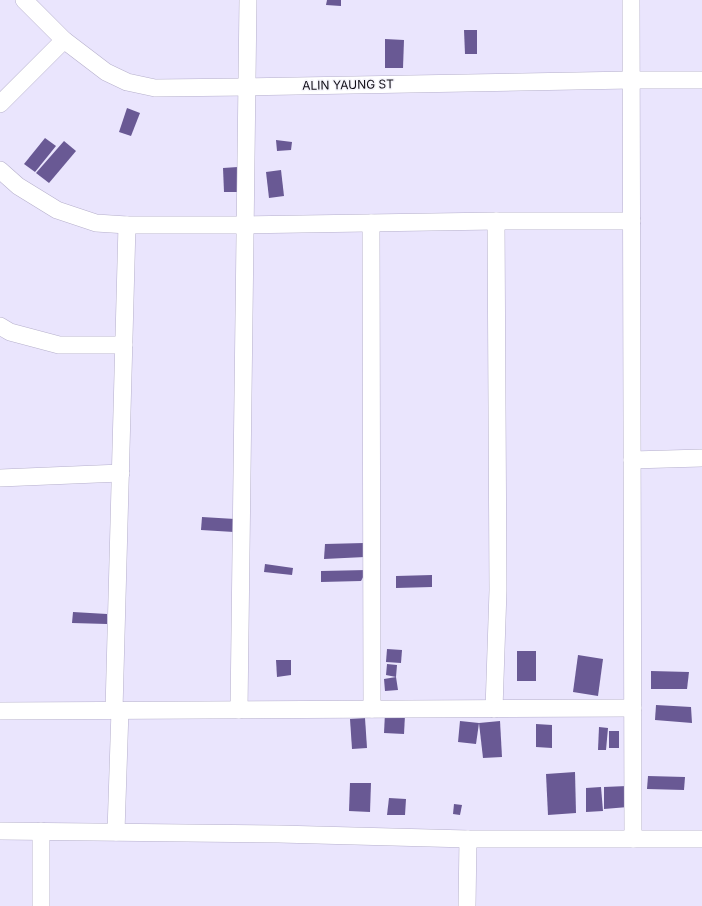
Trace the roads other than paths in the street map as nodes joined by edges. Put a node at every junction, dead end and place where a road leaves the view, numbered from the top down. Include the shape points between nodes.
1 (24, 0) edge
2 (248, 0) edge
3 (631, 0) edge
4 (64, 40) junction
5 (631, 80) junction
6 (702, 80) edge
7 (248, 87) junction
8 (0, 104) edge
9 (0, 170) edge
10 (496, 221) junction
11 (632, 221) junction
12 (371, 223) junction
13 (128, 225) junction
14 (245, 225) junction
15 (0, 326) edge
16 (124, 345) junction
17 (702, 458) edge
18 (632, 460) junction
19 (121, 473) junction
20 (0, 478) edge
21 (633, 708) junction
22 (372, 709) junction
23 (494, 709) junction
24 (117, 710) junction
25 (239, 710) junction
26 (0, 711) edge
27 (0, 831) edge
28 (42, 831) junction
29 (116, 832) junction
30 (468, 838) junction
31 (633, 839) junction
32 (702, 839) edge
33 (41, 906) edge
34 (467, 906) edge

1 - 4 street, ALIN YAUNG ST
2 - 7 street
3 - 5 street
4 - 7 street, ALIN YAUNG ST via 106,72 127,82 155,88
4 - 8 street
5 - 6 street, ALIN YAUNG ST
5 - 7 street, ALIN YAUNG ST
5 - 11 street
7 - 14 street
9 - 13 street via 18,186 57,210 96,222
10 - 11 street
10 - 12 street
10 - 23 street via 498,590
11 - 18 street
12 - 14 street
12 - 22 street
13 - 14 street
13 - 16 street
14 - 25 street
15 - 16 street via 10,332 59,344
16 - 19 street
17 - 18 street
18 - 21 street
19 - 20 street
19 - 24 street
21 - 23 street
21 - 31 street
22 - 23 street
22 - 25 street
24 - 25 street
24 - 26 street
24 - 29 street
27 - 28 street
28 - 29 street
28 - 33 street
29 - 30 street
30 - 31 street
30 - 34 street
31 - 32 street

